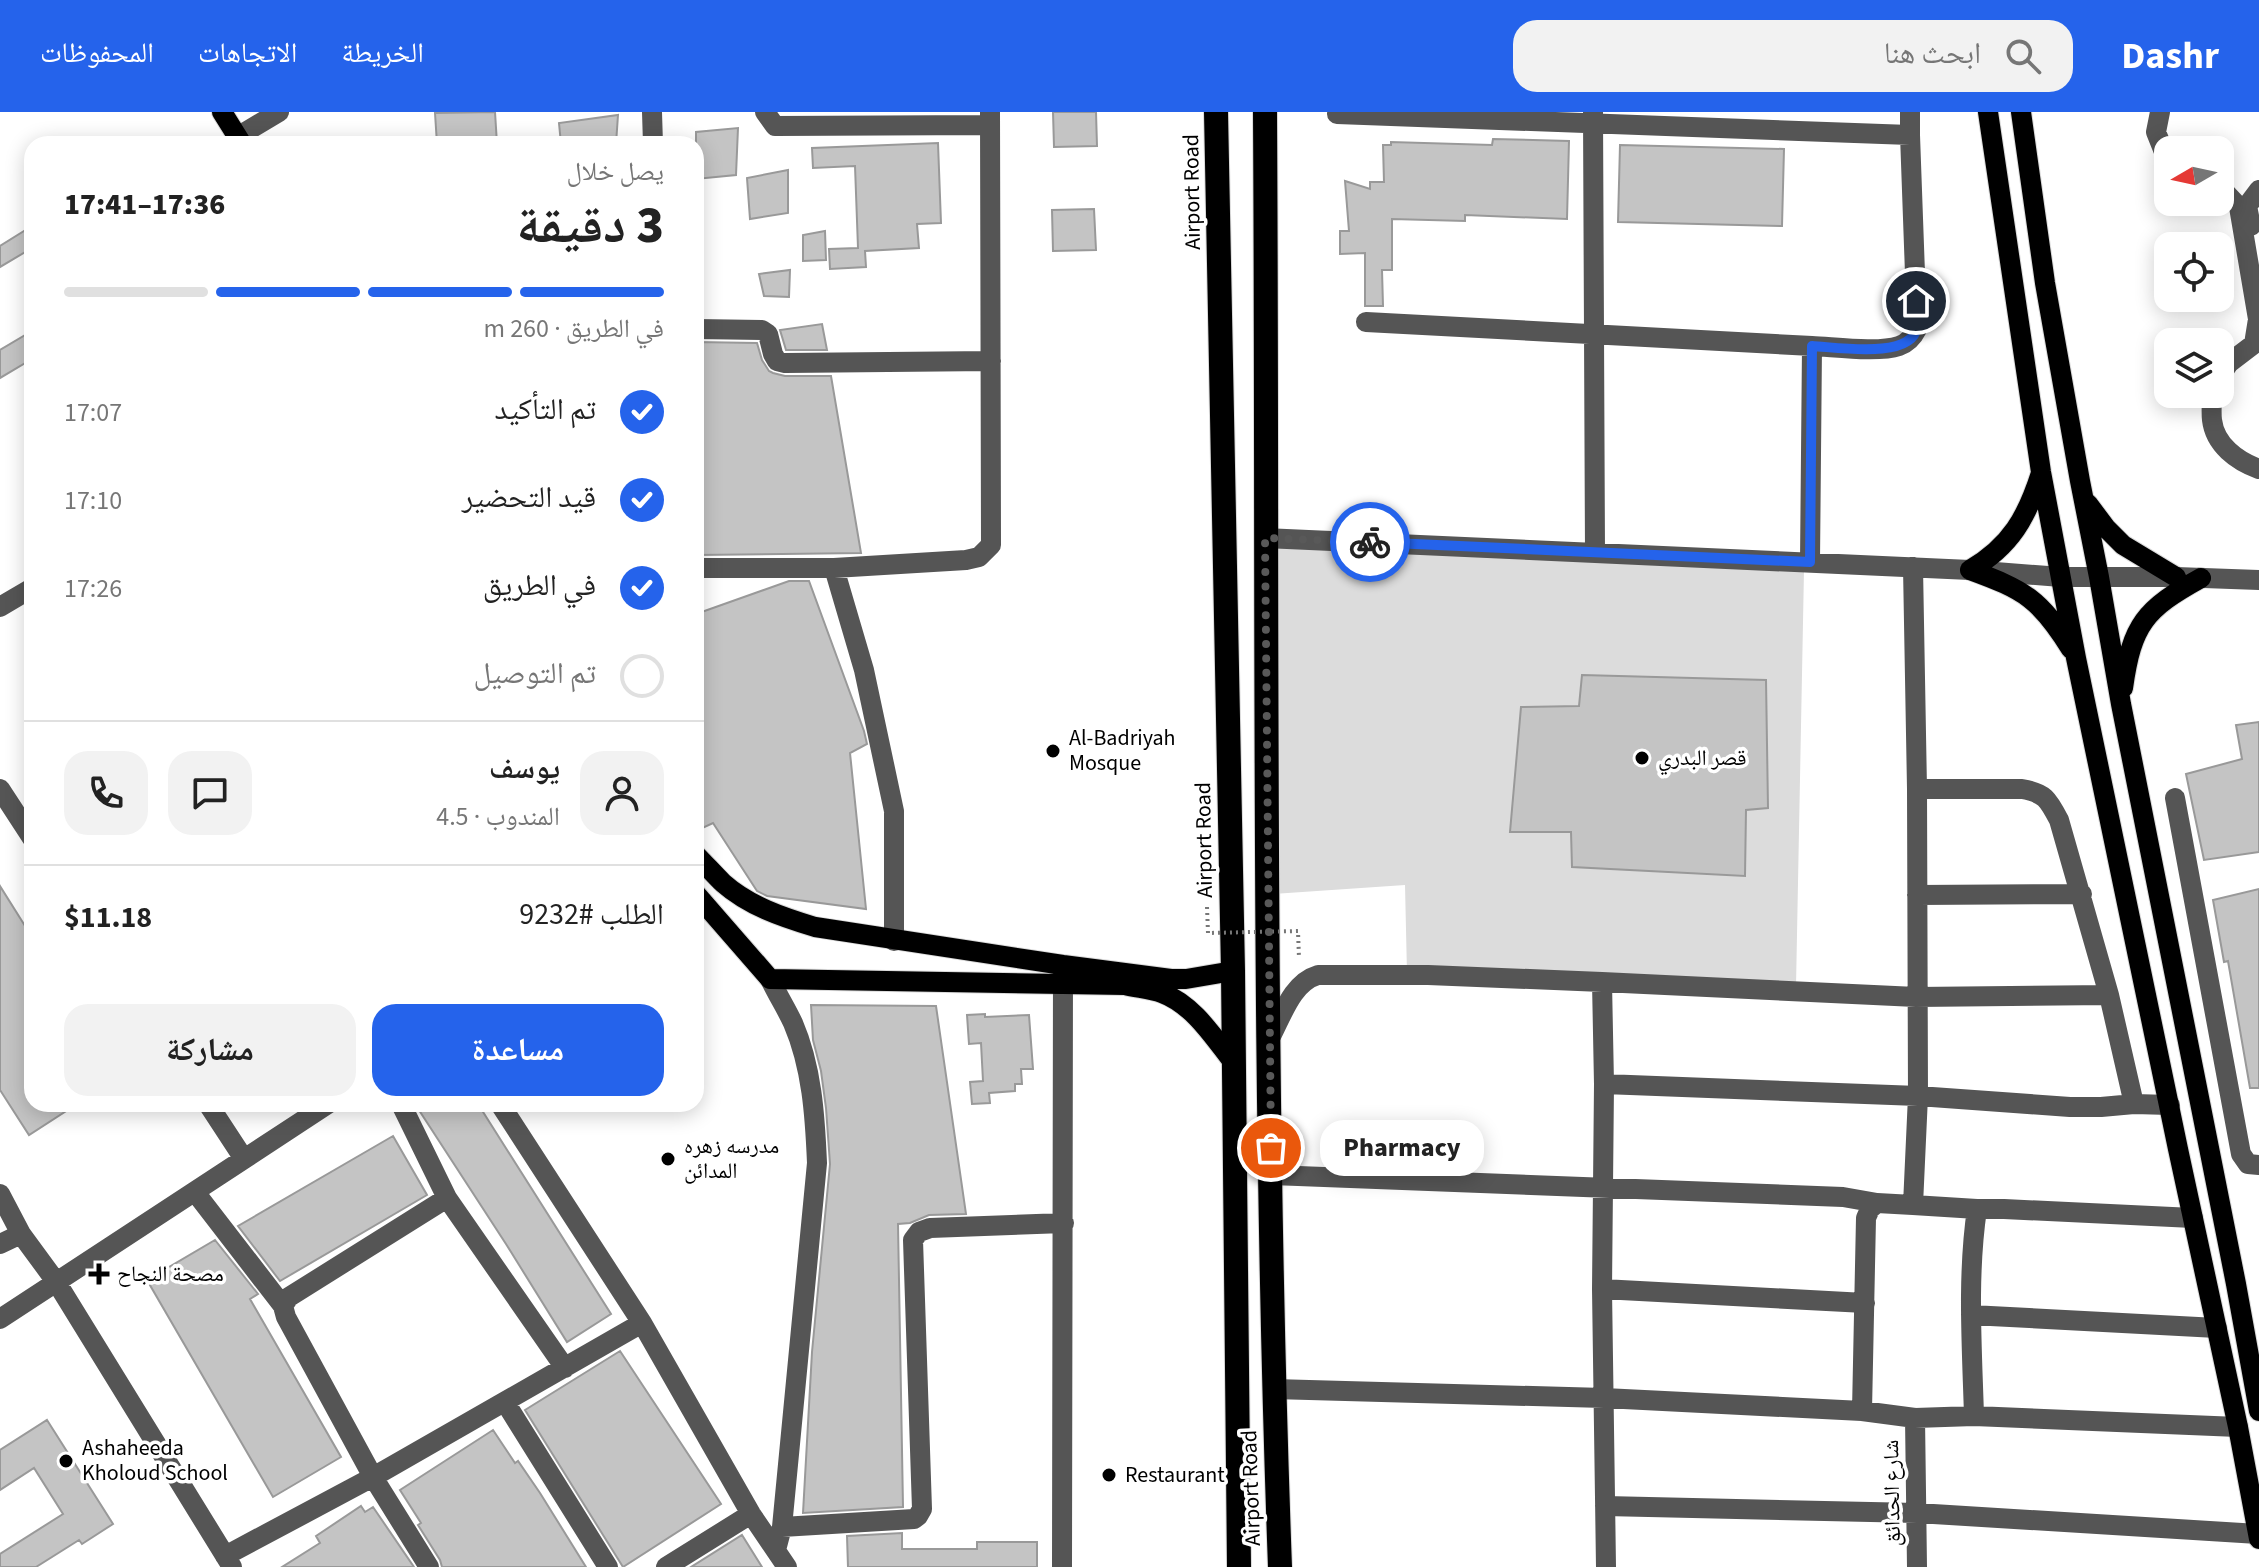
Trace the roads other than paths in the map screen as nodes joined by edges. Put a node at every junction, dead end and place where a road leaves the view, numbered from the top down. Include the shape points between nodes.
1 (222, 112) edge
2 (279, 112) edge
3 (652, 112) edge
4 (765, 112) edge
5 (1216, 112) edge
6 (1265, 112) edge
7 (1910, 112) edge
8 (1988, 112) edge
9 (2021, 112) edge
10 (2160, 112) edge
11 (1337, 114) edge
12 (1593, 117) edge
13 (990, 119) edge
14 (1910, 135) junction
15 (237, 136) edge
16 (245, 136) edge
17 (653, 136) edge
18 (2158, 136) edge
19 (2259, 190) edge
20 (2234, 202) edge
21 (2259, 270) edge
22 (1366, 322) dead end
23 (704, 329) edge
24 (1594, 334) junction
25 (1812, 346) junction
26 (2234, 359) edge
27 (991, 361) junction
28 (2212, 408) edge
29 (2259, 469) edge
30 (2041, 472) junction
31 (2084, 498) junction
32 (1265, 538) junction
33 (1595, 553) junction
34 (1810, 562) junction
35 (1913, 567) junction
36 (704, 568) edge
37 (834, 568) junction
38 (1970, 570) junction
39 (2061, 577) junction
40 (2099, 577) junction
41 (2176, 577) junction
42 (2201, 578) junction
43 (2259, 580) edge
44 (24, 593) edge
45 (0, 607) edge
46 (2076, 658) junction
47 (2121, 704) junction
48 (0, 789) edge
49 (1917, 789) junction
50 (2175, 798) dead end
51 (24, 826) edge
52 (704, 864) edge
53 (2082, 894) junction
54 (1917, 895) junction
55 (704, 903) edge
56 (894, 941) junction
57 (1233, 971) junction
58 (1063, 975) junction
59 (770, 979) junction
60 (1602, 982) junction
61 (2109, 995) junction
62 (1916, 997) junction
63 (1269, 1040) junction
64 (1234, 1063) junction
65 (1604, 1084) junction
66 (1918, 1096) junction
67 (2134, 1104) junction
68 (2170, 1105) junction
69 (213, 1112) edge
70 (316, 1112) edge
71 (405, 1112) edge
72 (505, 1112) edge
73 (244, 1159) junction
74 (2259, 1165) edge
75 (1272, 1175) junction
76 (1603, 1188) junction
77 (195, 1192) junction
78 (0, 1194) edge
79 (447, 1198) junction
80 (1877, 1203) junction
81 (1913, 1205) junction
82 (1977, 1209) junction
83 (2193, 1218) junction
84 (1064, 1223) junction
85 (21, 1234) junction
86 (0, 1244) edge
87 (57, 1283) junction
88 (1602, 1289) junction
89 (1865, 1303) junction
90 (283, 1306) junction
91 (1971, 1315) junction
92 (0, 1319) edge
93 (642, 1323) junction
94 (2217, 1328) junction
95 (565, 1368) junction
96 (1273, 1389) junction
97 (1604, 1398) junction
98 (505, 1402) junction
99 (1862, 1411) junction
100 (2259, 1411) edge
101 (1974, 1416) junction
102 (1915, 1418) junction
103 (2238, 1427) junction
104 (373, 1477) junction
105 (1605, 1506) junction
106 (1917, 1513) junction
107 (751, 1514) junction
108 (782, 1527) junction
109 (2258, 1536) edge
110 (782, 1558) edge
111 (229, 1562) edge
112 (429, 1567) edge
113 (608, 1567) edge
114 (666, 1567) edge
115 (1062, 1567) edge
116 (1239, 1567) edge
117 (1280, 1567) edge
118 (1606, 1567) edge
119 (1917, 1567) edge

1 - 15 main road
2 - 16 street
3 - 17 street
4 - 13 street via 775,126
5 - 57 highway, Airport Road
6 - 32 highway, Airport Road
7 - 14 street
8 - 30 main road
9 - 31 main road
10 - 18 street
11 - 12 street
12 - 14 street
12 - 24 street
13 - 27 street
14 - 25 street via 1917,329 1899,346 1882,349
19 - 21 street via 2247,206
20 - 26 street via 2258,319 2254,344
22 - 24 street
23 - 27 street via 762,330 777,361 785,363
24 - 25 street
24 - 33 street
25 - 34 street
27 - 37 street via 991,545 979,557 966,560
28 - 29 street via 2212,423 2227,451
30 - 38 main road via 2034,497 2004,546
30 - 39 main road
31 - 40 main road
31 - 41 main road via 2123,545
32 - 33 street
32 - 63 highway, Airport Road
33 - 34 street
34 - 35 street
35 - 38 street
35 - 49 street
36 - 37 street
37 - 56 street via 864,670 894,811
38 - 39 street
38 - 46 main road via 2028,596
39 - 40 street
39 - 46 main road
40 - 41 street
40 - 47 main road
41 - 42 street
42 - 43 street
42 - 47 main road via 2160,602 2141,624
44 - 45 street
46 - 68 main road
47 - 100 main road
48 - 51 street
49 - 53 street via 2038,792 2059,820
49 - 54 street
50 - 74 street via 2241,1154 2248,1164
52 - 56 main road via 742,897 782,917
53 - 54 street
53 - 61 street
54 - 62 street
55 - 59 main road
56 - 58 main road
57 - 58 main road via 1186,979
57 - 64 highway, Airport Road
58 - 59 main road
58 - 64 main road via 1161,993 1179,1002
58 - 84 street
59 - 108 street via 794,1024 806,1064 817,1163
60 - 62 street
60 - 63 street via 1318,975 1295,991
60 - 65 street
61 - 62 street
61 - 67 street
62 - 66 street
63 - 75 highway, Airport Road
64 - 116 highway, Airport Road
65 - 66 street
65 - 76 street
66 - 67 street via 2070,1107
66 - 81 street
67 - 68 street
68 - 83 main road
69 - 73 street
70 - 73 street
71 - 79 street
72 - 93 street
73 - 77 street
75 - 76 street
75 - 96 highway, Airport Road
76 - 80 street via 1843,1197
76 - 88 street
77 - 87 street
77 - 90 street
78 - 85 street
79 - 90 street via 289,1297
79 - 95 street
80 - 81 street
80 - 89 street via 1865,1225
81 - 82 street
82 - 83 street
82 - 91 street
83 - 94 main road
84 - 108 street via 919,1232 913,1240 922,1509 914,1519
84 - 115 street
85 - 86 street
85 - 87 street
87 - 92 street
87 - 111 street
88 - 89 street
88 - 97 street
89 - 99 street
90 - 104 street
91 - 94 street
91 - 101 street
93 - 95 street
93 - 107 street
94 - 103 main road
95 - 98 street
96 - 97 street
96 - 117 highway, Airport Road
97 - 99 street
97 - 105 street
98 - 104 street
98 - 113 street
99 - 102 street
101 - 102 street
101 - 103 street
102 - 106 street, شارع الحدائق
103 - 109 main road
104 - 111 street
104 - 112 street
105 - 106 street
105 - 118 street
106 - 109 street
106 - 119 street, شارع الحدائق
107 - 110 street
107 - 114 street
108 - 110 street

